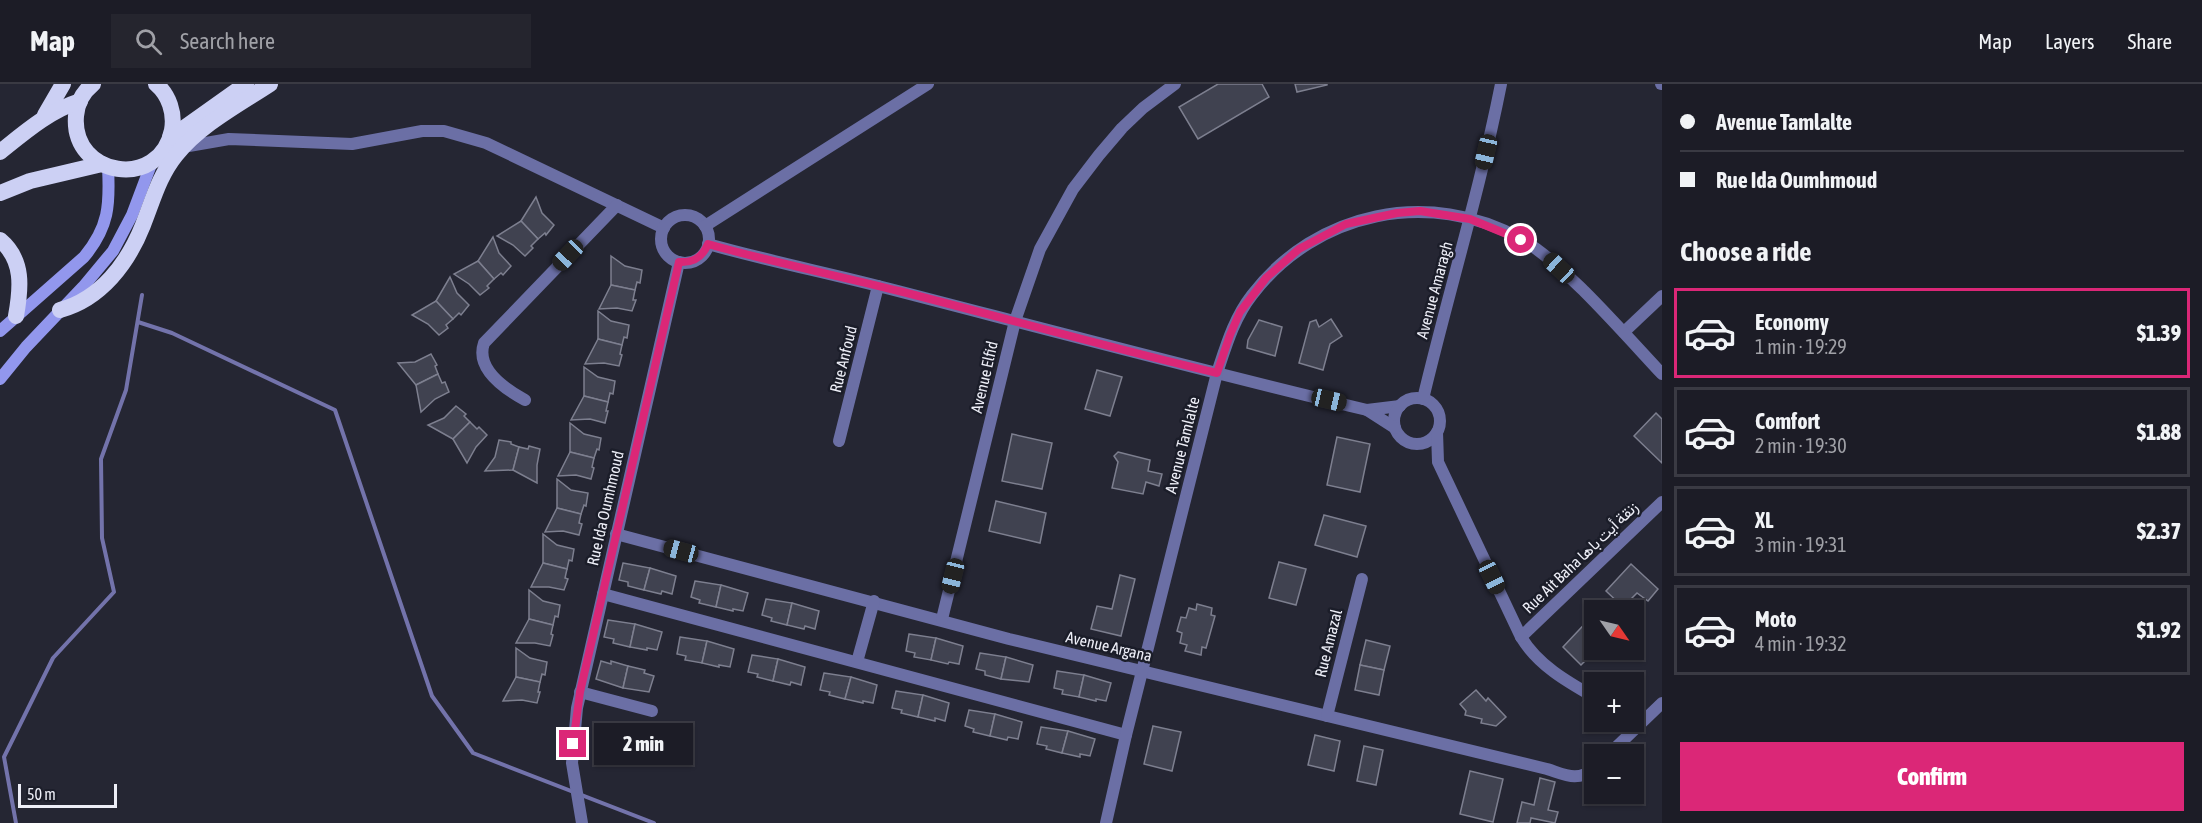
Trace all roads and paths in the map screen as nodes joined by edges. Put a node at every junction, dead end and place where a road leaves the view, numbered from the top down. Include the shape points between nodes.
1 (63, 84) edge
2 (156, 84) edge
3 (246, 84) edge
4 (270, 84) edge
5 (928, 84) edge
6 (1175, 84) edge
7 (1501, 84) edge
8 (85, 91) edge
9 (43, 118) junction
10 (216, 120) junction
11 (229, 139) junction
12 (177, 142) junction
13 (0, 152) edge
14 (152, 162) junction
15 (105, 166) junction
16 (0, 193) edge
17 (617, 205) junction
18 (1470, 219) junction
19 (705, 226) junction
20 (663, 228) junction
21 (0, 240) edge
22 (708, 244) junction
23 (679, 262) junction
24 (878, 286) junction
25 (1662, 296) edge
26 (60, 310) junction
27 (16, 316) junction
28 (1015, 321) junction
29 (0, 331) edge
30 (1624, 332) junction
31 (1217, 373) junction
32 (1662, 374) edge
33 (0, 379) edge
34 (1423, 399) junction
35 (525, 400) dead end
36 (1400, 406) junction
37 (1367, 410) junction
38 (1395, 428) junction
39 (1437, 432) junction
40 (839, 441) dead end
41 (1416, 444) junction
42 (1438, 462) junction
43 (1662, 502) edge
44 (616, 534) junction
45 (1362, 579) dead end
46 (603, 594) junction
47 (874, 601) junction
48 (942, 619) junction
49 (1521, 637) junction
50 (857, 662) junction
51 (1142, 670) junction
52 (1584, 691) edge
53 (580, 692) junction
54 (1662, 703) edge
55 (652, 711) dead end
56 (1644, 715) edge
57 (1327, 716) junction
58 (1627, 732) edge
59 (1126, 735) junction
60 (1617, 744) edge
61 (1584, 775) edge
62 (582, 823) edge
63 (1106, 823) edge

1 - 9 highway
2 - 12 highway via 172,110
3 - 12 highway
4 - 10 highway
5 - 19 street
6 - 28 street, Avenue Elfid via 1122,128 1073,189 1040,249
7 - 18 street, Avenue Amaragh
8 - 9 highway
8 - 15 highway via 76,118 78,137 83,148
9 - 13 highway
10 - 11 street
10 - 12 highway
11 - 12 street
11 - 17 street via 352,144 422,131 456,133 486,143
12 - 14 highway
12 - 26 highway via 139,235 119,268 90,297
14 - 15 highway via 131,170
14 - 26 main road via 113,251
15 - 16 highway via 30,181
15 - 27 main road via 109,202 98,238 84,257
17 - 20 street
17 - 35 street via 484,343 482,354 487,368 505,388
18 - 30 street, Avenue Tamlalte via 1521,240 1548,258
18 - 31 street, Avenue Tamlalte via 1420,211 1397,213 1346,224 1299,249 1266,278 1240,312
18 - 34 street, Avenue Amaragh
19 - 20 street via 684,215 676,216
19 - 22 street
20 - 23 street via 665,252
21 - 27 highway via 19,270
22 - 23 street via 700,257
22 - 24 street
23 - 44 street, Rue Ida Oumhmoud
24 - 28 street
24 - 40 street, Rue Anfoud
25 - 30 street
26 - 33 main road
27 - 29 main road
28 - 31 street
28 - 48 street, Avenue Elfid
30 - 32 street, Avenue Tamlalte
31 - 37 street
31 - 51 street, Avenue Tamlalte
34 - 36 street
34 - 39 street via 1439,416
36 - 37 street
36 - 38 street
37 - 38 street
38 - 41 street via 1403,439
39 - 41 street via 1432,439
39 - 42 street
41 - 42 street
42 - 49 street
43 - 49 street, Rue Ait Baha زنقة أيت باها
44 - 46 street, Rue Ida Oumhmoud
44 - 47 street, Avenue Argana
45 - 57 street, Rue Amazal
46 - 50 street
46 - 53 street, Rue Ida Oumhmoud
47 - 48 street, Avenue Argana
47 - 50 street
48 - 51 street, Avenue Argana
49 - 52 street via 1541,663
50 - 59 street
51 - 57 street, Avenue Argana
51 - 59 street, Avenue Tamlalte
53 - 55 street
53 - 62 street, Rue Ida Oumhmoud via 572,763
54 - 56 street
57 - 61 street, Avenue Argana via 1573,777
58 - 60 street
59 - 63 street, Avenue Tamlalte

